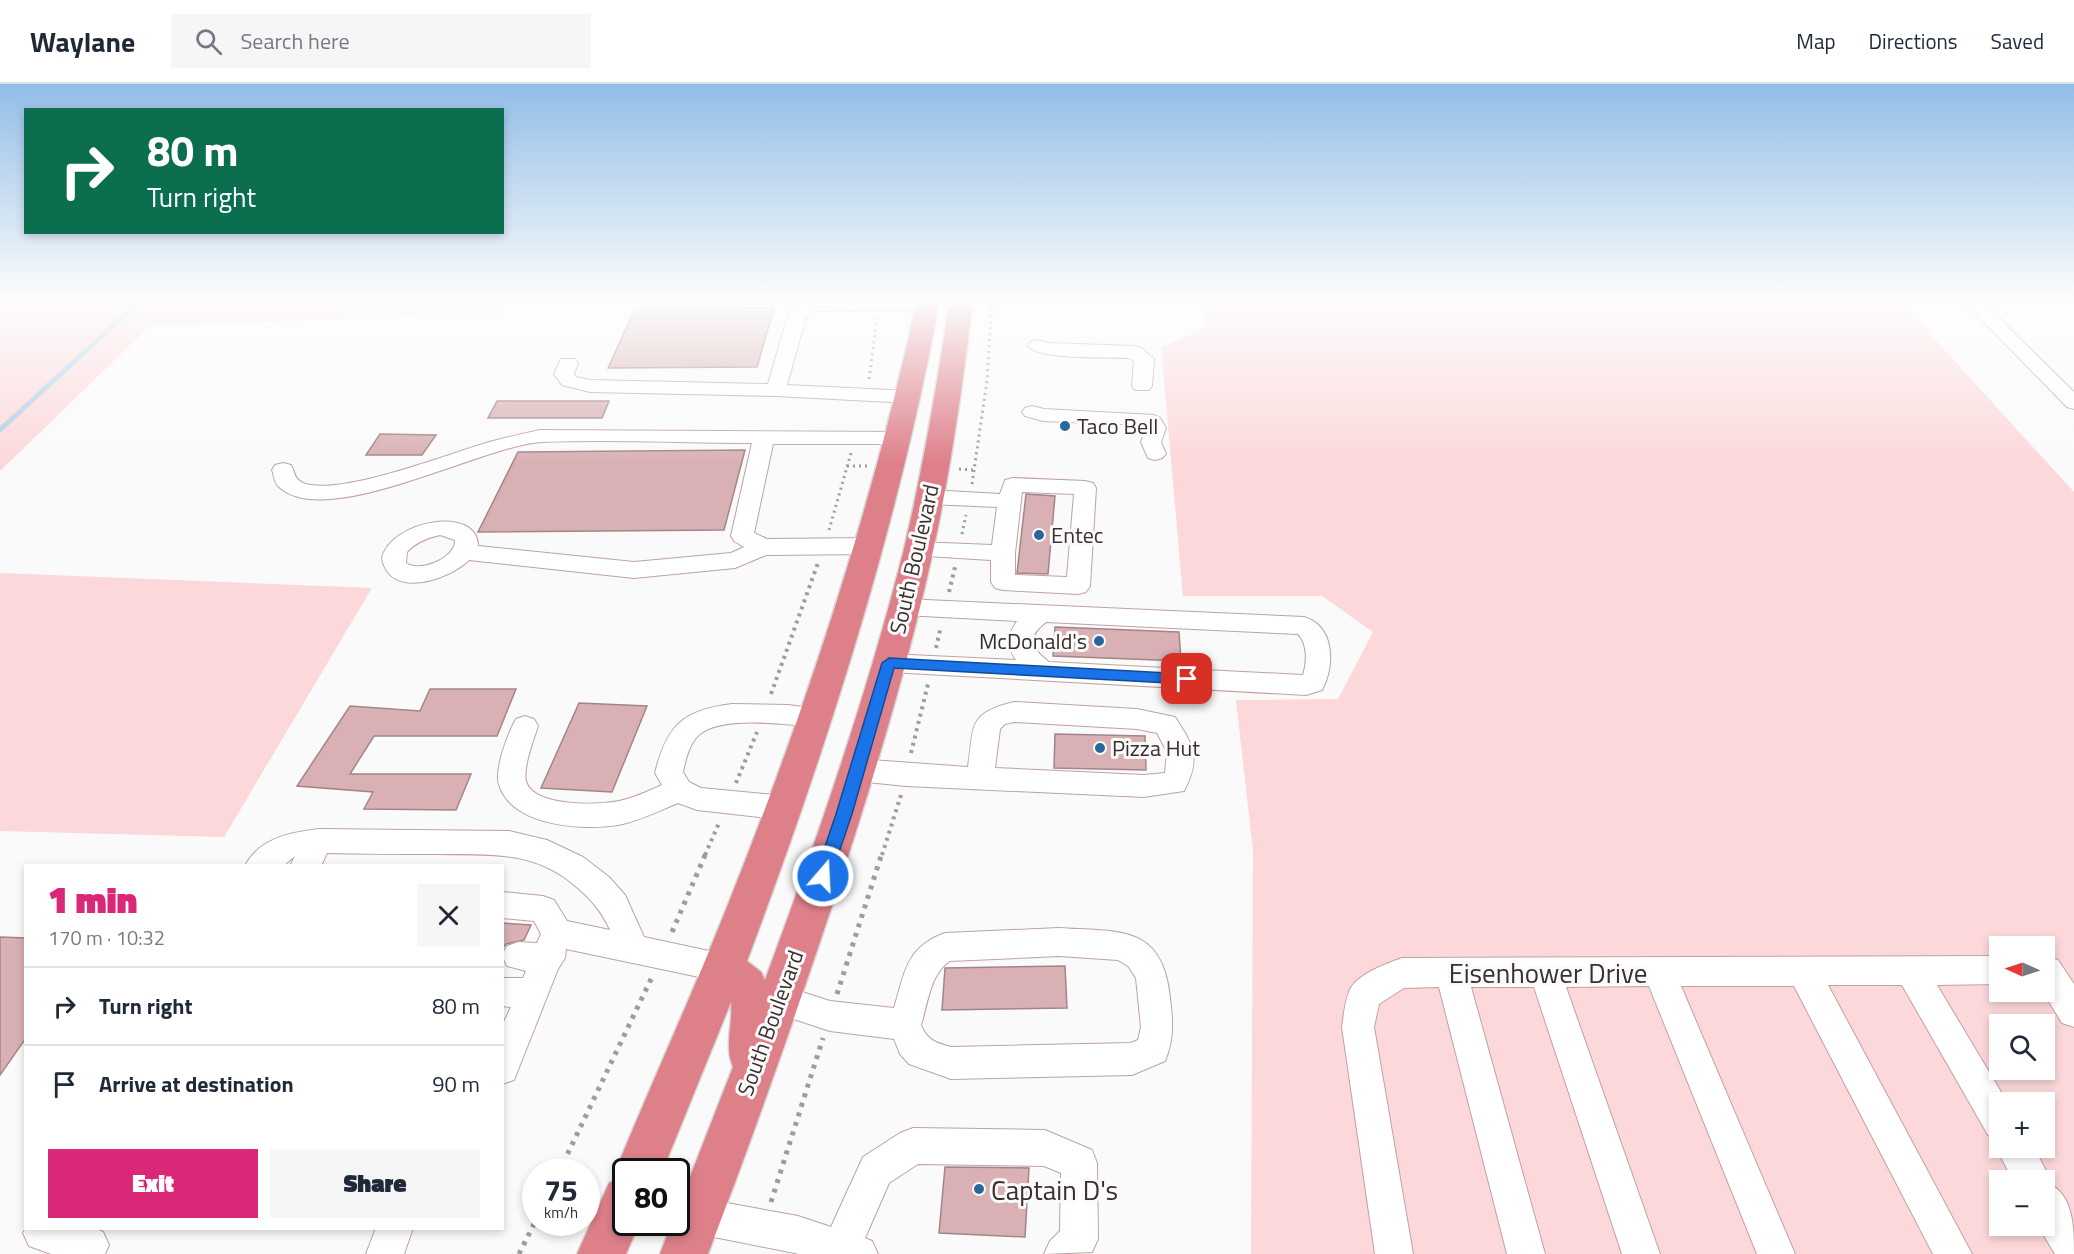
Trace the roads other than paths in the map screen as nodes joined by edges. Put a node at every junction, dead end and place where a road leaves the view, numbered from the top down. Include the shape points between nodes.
1 (786, 354) edge
2 (924, 354) edge
3 (937, 354) edge
4 (1136, 354) edge
5 (2025, 354) edge
6 (568, 363) dead end
7 (1142, 386) dead end
8 (776, 390) junction
9 (910, 397) junction
10 (2074, 403) edge
11 (1032, 412) dead end
12 (764, 437) junction
13 (900, 438) junction
14 (1155, 454) dead end
15 (284, 470) dead end
16 (929, 497) junction
17 (1009, 501) junction
18 (870, 546) junction
19 (763, 547) junction
20 (918, 550) junction
21 (464, 552) dead end
22 (1004, 553) junction
23 (1042, 613) junction
24 (896, 636) junction
25 (1043, 671) junction
26 (818, 717) junction
27 (525, 726) dead end
28 (857, 770) junction
29 (980, 778) junction
30 (679, 790) junction
31 (785, 808) junction
32 (312, 853) edge
33 (263, 864) edge
34 (504, 905) edge
35 (541, 949) junction
36 (648, 952) junction
37 (723, 968) junction
38 (1911, 970) junction
39 (1989, 970) edge
40 (1659, 971) junction
41 (1803, 971) junction
42 (2055, 971) edge
43 (1451, 972) junction
44 (1545, 972) junction
45 (518, 993) edge
46 (780, 1000) junction
47 (2074, 1012) edge
48 (905, 1025) junction
49 (510, 1031) edge
50 (504, 1059) edge
51 (741, 1104) junction
52 (1989, 1104) edge
53 (644, 1158) edge
54 (699, 1216) junction
55 (2055, 1219) edge
56 (44, 1230) edge
57 (394, 1230) edge
58 (612, 1230) edge
59 (91, 1242) edge
60 (850, 1251) edge
61 (2074, 1251) edge
62 (386, 1254) edge
63 (601, 1254) edge
64 (684, 1254) edge
65 (1063, 1254) edge
66 (1394, 1254) edge
67 (1526, 1254) edge
68 (1641, 1254) edge
69 (1776, 1254) edge
70 (1953, 1254) edge

1 - 8 street
2 - 9 highway, South Boulevard
3 - 16 highway, South Boulevard
4 - 7 street via 1144,359
5 - 10 street
6 - 8 street via 564,374 569,381 590,386
8 - 9 street
9 - 13 highway, South Boulevard
11 - 14 street via 1147,419 1156,428 1151,442
12 - 13 street
12 - 15 street via 540,436 397,478 319,492 299,490 286,482
12 - 19 street via 742,536
13 - 18 highway, South Boulevard
16 - 17 street
16 - 20 highway, South Boulevard
17 - 22 street
17 - 22 street via 1013,485 1085,488 1078,586 1003,582
18 - 19 street
18 - 24 highway via 885,549 900,568
18 - 26 highway, South Boulevard
19 - 21 street via 735,560 634,570
20 - 22 street
20 - 24 highway, South Boulevard
23 - 24 street
23 - 25 street via 1020,635 1018,646 1026,659
23 - 25 street via 1304,626 1315,637 1318,675 1306,685
24 - 25 street
24 - 28 highway, South Boulevard
26 - 30 street via 718,715 691,726 676,746 669,773
26 - 31 highway, South Boulevard
27 - 30 street via 512,784 521,798 539,809 561,814 616,813 650,804
28 - 29 street
28 - 46 highway, South Boulevard
29 - 29 street via 1144,786 1174,783 1181,770 1182,755 1166,724 1014,712 997,716 987,725
30 - 31 street via 697,799
31 - 37 highway, South Boulevard
32 - 33 street via 288,845
32 - 36 street via 509,843 547,852 598,886
34 - 35 street via 543,909
35 - 36 street
35 - 45 street
36 - 37 street
37 - 51 highway via 746,985 751,999 752,1034
37 - 53 highway, South Boulevard
38 - 39 street, Eisenhower Drive
38 - 41 street, Eisenhower Drive
38 - 52 street
40 - 41 street, Eisenhower Drive
40 - 44 street, Eisenhower Drive
40 - 69 street
41 - 70 street
42 - 47 street
43 - 44 street, Eisenhower Drive
43 - 66 street, Eisenhower Drive via 1402,973 1364,996 1358,1026
43 - 67 street
44 - 68 street
45 - 49 street
46 - 48 street via 830,1016
46 - 51 highway, South Boulevard
48 - 48 street via 912,1047 930,1058 951,1063 1132,1059 1153,1050 1157,1027 1152,974 1139,956 1123,946 1059,942 945,947 928,957
49 - 50 street
51 - 54 highway, South Boulevard
54 - 60 street via 798,1235
54 - 64 highway, South Boulevard
55 - 61 street
56 - 59 street via 42,1233
57 - 62 street
58 - 63 highway
60 - 65 street via 876,1170 912,1146 1046,1148 1079,1163 1079,1239

